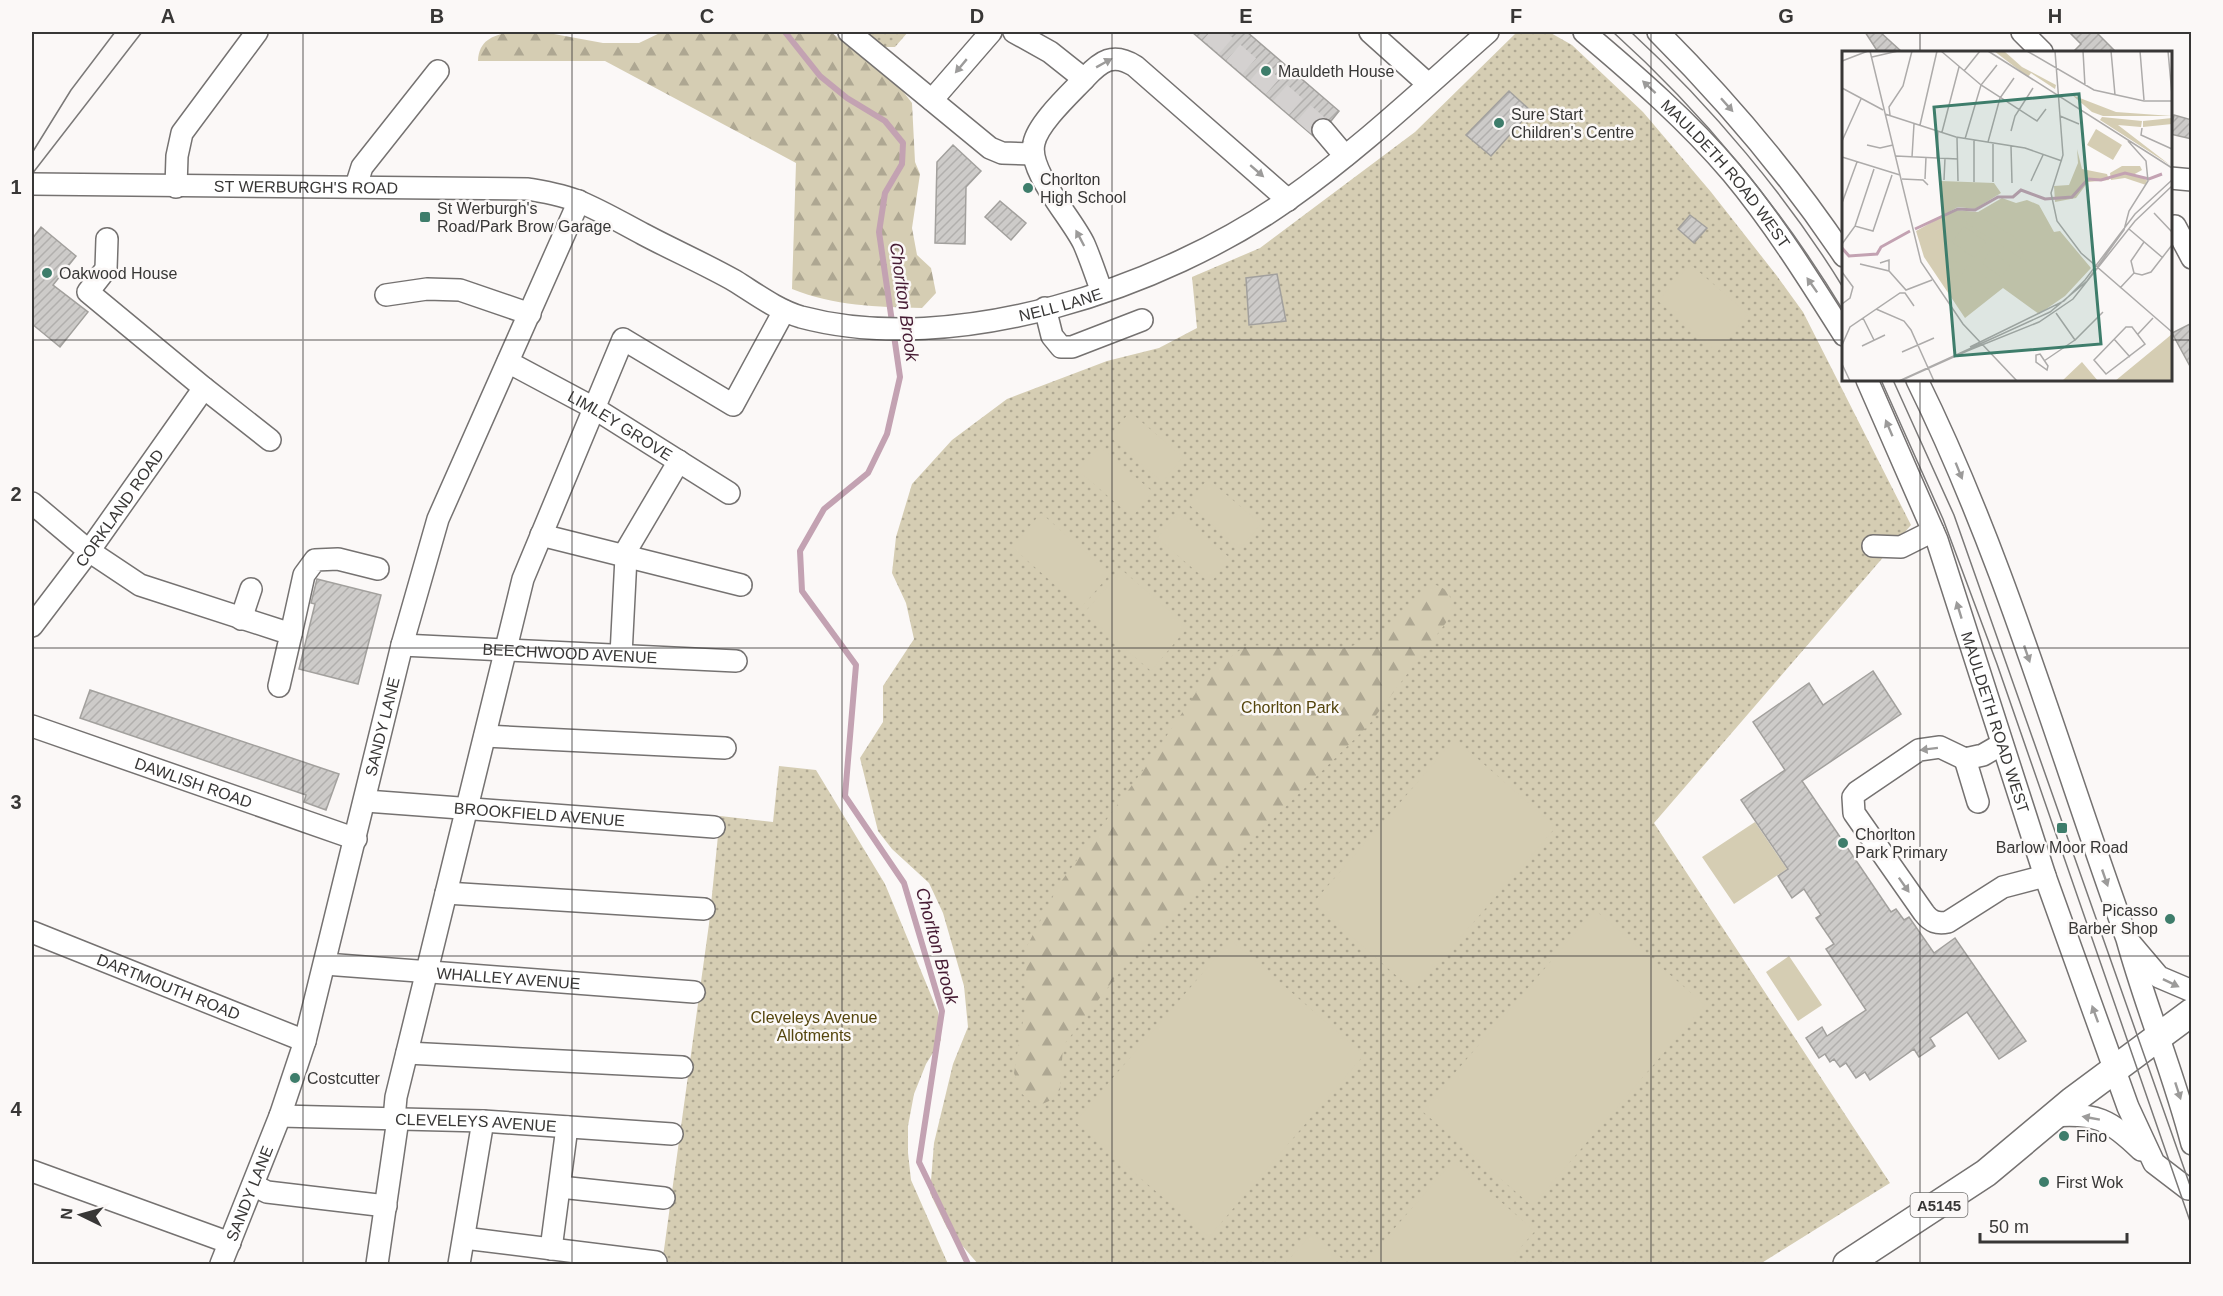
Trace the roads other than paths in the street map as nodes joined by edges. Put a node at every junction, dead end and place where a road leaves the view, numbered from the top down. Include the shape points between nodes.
1 (257, 32) edge
2 (849, 32) edge
3 (991, 32) edge
4 (1014, 32) edge
5 (1370, 32) edge
6 (1488, 32) edge
7 (1584, 32) edge
8 (1658, 32) edge
9 (2022, 32) edge
10 (2041, 51) edge
11 (438, 71) dead end
12 (1084, 79) junction
13 (1428, 84) junction
14 (932, 100) junction
15 (1323, 130) tunnel mouth
16 (1033, 154) junction
17 (1345, 156) junction
18 (2172, 178) edge
19 (2192, 180) edge
20 (34, 184) edge
21 (357, 186) junction
22 (176, 187) junction
23 (1288, 200) junction
24 (579, 201) junction
25 (2172, 224) edge
26 (107, 239) dead end
27 (1842, 253) edge
28 (2192, 258) edge
29 (1102, 292) junction
30 (386, 295) dead end
31 (1045, 308) junction
32 (784, 311) junction
33 (530, 314) junction
34 (1142, 320) dead end
35 (1842, 332) edge
36 (508, 362) junction
37 (1867, 381) edge
38 (1918, 381) edge
39 (204, 388) junction
40 (594, 408) junction
41 (270, 440) dead end
42 (679, 461) junction
43 (729, 493) dead end
44 (32, 504) edge
45 (1933, 531) junction
46 (541, 535) junction
47 (1873, 546) dead end
48 (89, 551) junction
49 (624, 557) junction
50 (378, 569) dead end
51 (741, 585) dead end
52 (251, 589) dead end
53 (241, 619) junction
54 (32, 626) edge
55 (283, 631) junction
56 (402, 645) junction
57 (506, 650) junction
58 (621, 655) junction
59 (736, 661) dead end
60 (279, 686) dead end
61 (32, 726) edge
62 (484, 736) junction
63 (2002, 744) junction
64 (725, 748) dead end
65 (1965, 759) junction
66 (366, 801) junction
67 (1978, 802) dead end
68 (467, 809) junction
69 (714, 827) dead end
70 (356, 839) junction
71 (2045, 876) junction
72 (446, 893) junction
73 (704, 909) dead end
74 (32, 932) edge
75 (2127, 939) junction
76 (325, 964) junction
77 (426, 974) junction
78 (2192, 991) edge
79 (694, 992) dead end
80 (2192, 1012) edge
81 (2158, 1039) junction
82 (305, 1041) junction
83 (407, 1053) junction
84 (682, 1067) dead end
85 (2116, 1069) junction
86 (280, 1116) junction
87 (2052, 1116) junction
88 (396, 1119) junction
89 (483, 1121) junction
90 (567, 1127) junction
91 (672, 1134) dead end
92 (2192, 1144) edge
93 (2154, 1163) junction
94 (32, 1171) edge
95 (253, 1185) junction
96 (560, 1187) junction
97 (2191, 1187) edge
98 (664, 1198) dead end
99 (386, 1206) junction
100 (464, 1238) junction
101 (230, 1243) junction
102 (546, 1254) edge
103 (656, 1262) dead end
104 (221, 1264) edge
105 (377, 1264) edge
106 (459, 1264) edge
107 (1847, 1264) edge

1 - 22 street via 182,133
2 - 14 street
3 -> 14 street
4 - 12 street via 1050,52
5 - 13 street
6 - 13 street, NELL LANE
35 -> 7 street, MAULDETH ROAD WEST via 1733,173 1650,88
8 -> 27 street via 1766,148
9 - 10 street
11 - 21 street via 362,167
12 - 16 street via 1038,132
12 -> 23 street via 1105,60 1129,62
13 - 17 street, NELL LANE
14 - 16 street via 990,148 1002,153
15 - 17 street
29 -> 16 street via 1084,244
17 - 23 street, NELL LANE
18 - 19 street
20 - 22 street, ST WERBURGH'S ROAD
21 - 22 street, ST WERBURGH'S ROAD
21 - 24 street, ST WERBURGH'S ROAD via 528,189
23 - 29 street, NELL LANE via 1192,256
24 - 32 street, NELL LANE
24 - 33 street, SANDY LANE
25 - 28 street
26 - 39 street via 106,269 88,292
29 - 31 street, NELL LANE
30 - 33 street via 427,289 460,290
31 - 32 street, NELL LANE via 976,324 908,328 852,326
31 - 34 street via 1052,336 1061,347 1072,347
32 - 40 street via 733,405 623,339
33 - 36 street, SANDY LANE
36 - 40 street, LIMLEY GROVE
36 - 56 street, SANDY LANE via 438,519
45 -> 37 street, MAULDETH ROAD WEST
38 -> 75 street via 1944,433 1988,546
39 - 41 street
39 - 48 street, CORKLAND ROAD
40 - 42 street, LIMLEY GROVE
40 - 46 street
42 - 43 street, LIMLEY GROVE
42 - 49 street
44 - 48 street
45 - 47 street via 1902,547
63 -> 45 street, MAULDETH ROAD WEST
46 - 49 street
46 - 57 street via 523,579
48 - 53 street via 140,585
48 - 54 street, CORKLAND ROAD
49 - 51 street
49 - 58 street
50 - 55 street via 338,559 315,560 304,575
52 - 53 street
53 - 55 street
55 - 60 street
56 - 57 street, BEECHWOOD AVENUE
56 - 66 street, SANDY LANE
57 - 58 street, BEECHWOOD AVENUE
57 - 62 street
58 - 59 street, BEECHWOOD AVENUE
61 - 70 street, DAWLISH ROAD
62 - 64 street
62 - 68 street
63 - 65 street via 1983,755
63 - 71 street, MAULDETH ROAD WEST
65 - 67 street
65 -> 71 street via 1940,747 1919,750 1857,792 1853,796 1854,813 1924,913 1939,924 2003,887
66 - 68 street, BROOKFIELD AVENUE
66 - 70 street, SANDY LANE
68 - 69 street, BROOKFIELD AVENUE
68 - 72 street
70 - 76 street, SANDY LANE
85 -> 71 street, MAULDETH ROAD WEST
72 - 73 street
72 - 77 street
74 - 82 street, DARTMOUTH ROAD
75 -> 78 street via 2159,977
75 - 81 street
76 - 77 street, WHALLEY AVENUE
76 - 82 street, SANDY LANE
77 - 79 street, WHALLEY AVENUE
77 - 83 street
80 - 81 main road, A5145
81 - 85 main road, A5145
81 -> 92 street via 2178,1091
82 - 86 street, SANDY LANE
83 - 84 street
83 - 88 street
85 - 87 main road, A5145
85 - 93 street, MAULDETH ROAD WEST via 2133,1121
86 - 88 street, CLEVELEYS AVENUE
86 - 95 street, SANDY LANE
93 -> 87 street via 2112,1124 2088,1117
87 - 107 main road, A5145 via 1986,1173
88 - 89 street, CLEVELEYS AVENUE
88 - 99 street
89 - 90 street, CLEVELEYS AVENUE
89 - 100 street
90 - 91 street, CLEVELEYS AVENUE
90 - 96 street
93 - 97 street
94 - 101 street
95 - 99 street via 267,1192
95 - 101 street, SANDY LANE
96 - 98 street
96 - 102 street
99 - 105 street
100 - 102 street
100 - 106 street
101 - 104 street, SANDY LANE
102 - 103 street

